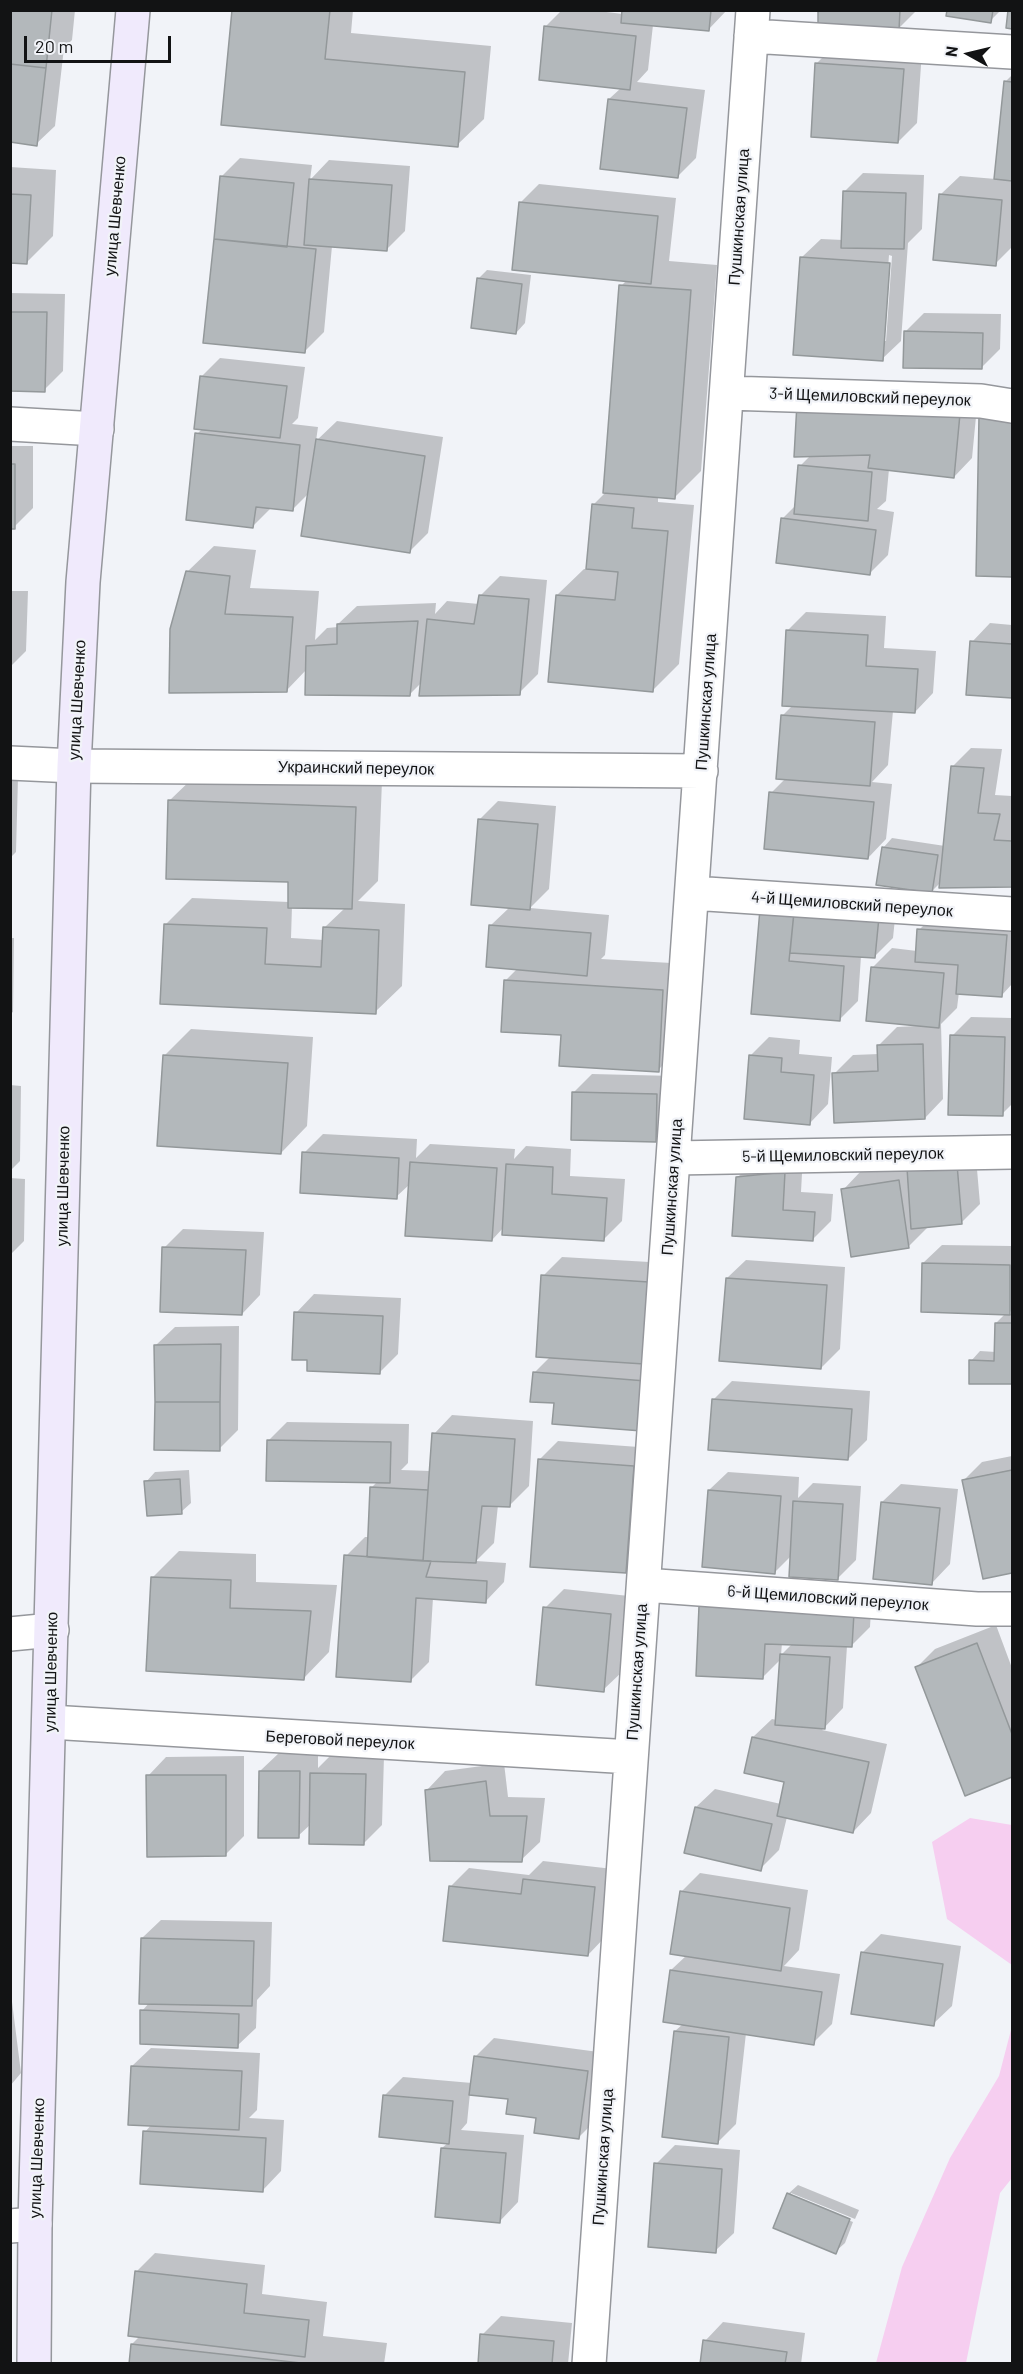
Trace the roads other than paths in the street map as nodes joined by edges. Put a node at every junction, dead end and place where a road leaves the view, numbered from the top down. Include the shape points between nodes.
1 (133, 10) edge
2 (752, 23) edge
3 (1012, 52) edge
4 (727, 393) junction
5 (1012, 406) edge
6 (10, 424) edge
7 (97, 429) junction
8 (10, 763) edge
9 (74, 766) junction
10 (701, 771) junction
11 (692, 893) junction
12 (1012, 914) edge
13 (1012, 1152) edge
14 (674, 1158) junction
15 (644, 1585) junction
16 (1012, 1609) edge
17 (52, 1630) junction
18 (10, 1634) edge
19 (50, 1722) junction
20 (631, 1757) junction
21 (23, 2225) edge
22 (34, 2364) edge
23 (588, 2364) edge

1 - 7 street, улица Шевченко
2 - 3 street
2 - 4 street, Пушкинская улица
4 - 5 street, 3-й Щемиловский переулок via 981,401
4 - 10 street, Пушкинская улица
6 - 7 street
7 - 9 street, улица Шевченко via 83,582
8 - 9 street, Украинский переулок
9 - 10 street, Украинский переулок
9 - 17 street, улица Шевченко
10 - 11 street, Пушкинская улица
11 - 12 street, 4-й Щемиловский переулок
11 - 14 street, Пушкинская улица
13 - 14 street, 5-й Щемиловский переулок
14 - 15 street, Пушкинская улица
15 - 16 street, 6-й Щемиловский переулок
15 - 20 street, Пушкинская улица
17 - 18 street
17 - 19 street, улица Шевченко
19 - 20 street, Береговой переулок
19 - 21 street, улица Шевченко
20 - 23 street, Пушкинская улица
21 - 22 street, улица Шевченко

